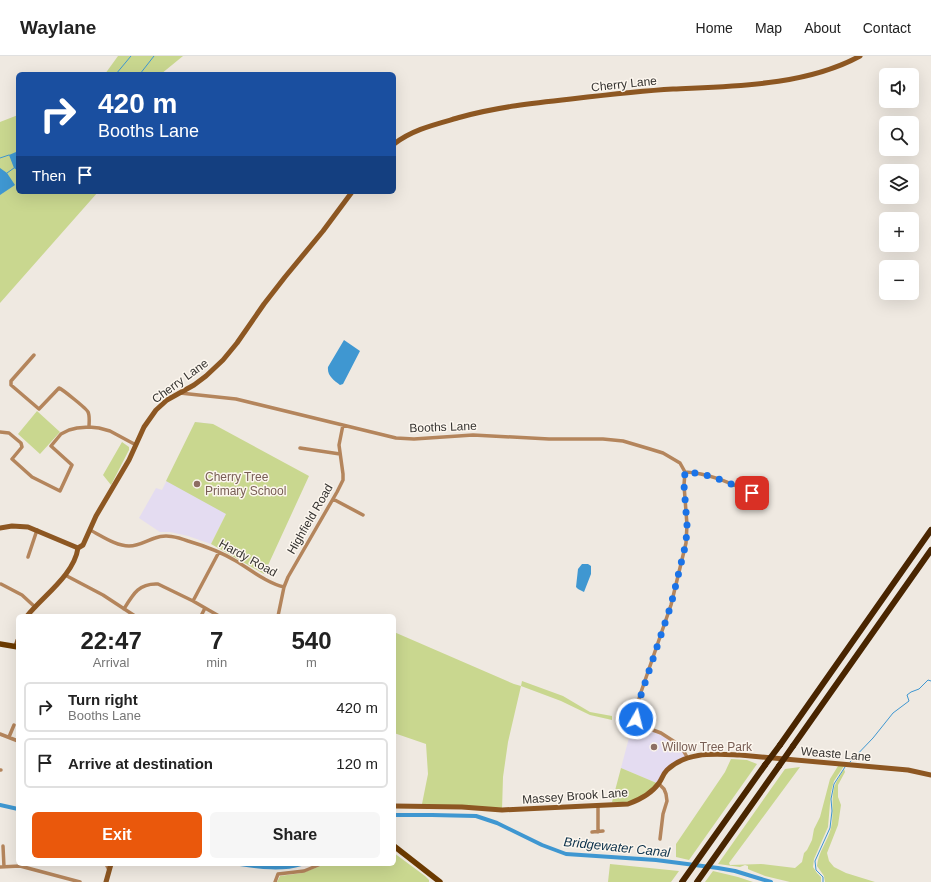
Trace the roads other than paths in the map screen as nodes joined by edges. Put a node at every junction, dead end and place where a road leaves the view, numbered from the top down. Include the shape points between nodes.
1 (860, 56) edge
2 (396, 143) edge
3 (350, 194) edge
4 (34, 355) dead end
5 (194, 386) junction
6 (180, 393) junction
7 (196, 395) junction
8 (343, 425) junction
9 (89, 428) junction
10 (0, 432) edge
11 (136, 445) junction
12 (300, 448) dead end
13 (340, 454) junction
14 (685, 472) junction
15 (761, 497) dead end
16 (334, 499) junction
17 (363, 515) dead end
18 (0, 528) edge
19 (37, 530) junction
20 (90, 530) junction
21 (931, 530) edge
22 (78, 548) junction
23 (931, 550) edge
24 (219, 552) junction
25 (28, 556) dead end
26 (65, 575) junction
27 (1, 584) edge
28 (284, 587) junction
29 (193, 601) junction
30 (35, 607) junction
31 (205, 608) junction
32 (124, 609) junction
33 (29, 614) edge
34 (132, 614) edge
35 (203, 614) edge
36 (216, 614) edge
37 (278, 614) edge
38 (0, 644) edge
39 (16, 644) edge
40 (14, 725) dead end
41 (0, 734) edge
42 (9, 737) junction
43 (16, 740) edge
44 (740, 755) joint
45 (687, 757) junction
46 (931, 775) edge
47 (659, 784) junction
48 (396, 806) edge
49 (598, 806) junction
50 (603, 831) dead end
51 (592, 832) dead end
52 (598, 832) junction
53 (660, 839) dead end
54 (3, 846) dead end
55 (396, 848) edge
56 (314, 866) edge
57 (2, 867) edge
58 (110, 867) edge
59 (698, 879) edge
60 (80, 882) edge
61 (106, 882) edge
62 (275, 882) edge
63 (440, 882) edge
64 (682, 882) edge

1 - 2 main road, Cherry Lane via 830,70 773,82 622,93 493,109 419,129
3 - 5 main road, Cherry Lane via 264,304 237,343 223,360
4 - 9 street via 11,381 11,385 39,409 59,388 84,406 89,413
5 - 6 main road, Cherry Lane
5 - 7 street
6 - 7 street, Booths Lane
6 - 11 main road, Cherry Lane via 156,410
7 - 8 street, Booths Lane via 236,399
8 - 13 street, Highfield Road via 339,441
8 - 14 street, Booths Lane via 396,438 473,435 623,441 672,457 680,463
9 - 10 street via 69,430 61,434 51,446 72,465 60,491 32,477 12,459 22,448 22,443 9,433
9 - 11 street via 110,431
11 - 20 main road, Cherry Lane
12 - 13 street
13 - 16 street, Highfield Road via 343,480
14 - 15 street via 720,479
14 - 45 street via 686,543 671,605 640,695 636,715 638,723 678,744
16 - 17 street
16 - 28 street, Highfield Road
18 - 19 main road via 20,526
19 - 22 main road
19 - 25 street
20 - 22 main road, Cherry Lane
20 - 24 street, Hardy Road via 120,545 142,544 165,536
21 - 64 highway, bridge
22 - 26 main road, Cherry Lane via 77,555
23 - 59 highway, bridge
24 - 28 street, Hardy Road via 270,582
24 - 29 street
26 - 30 main road, Cherry Lane
26 - 32 street via 104,594
27 - 30 street via 22,595
28 - 37 street, Highfield Road
29 - 31 street
29 - 32 street via 163,585 153,584 135,591
30 - 33 main road, Cherry Lane
31 - 35 street
31 - 36 street
32 - 34 street
38 - 39 main road
40 - 42 street
41 - 42 street
42 - 43 street
44 - 45 main road, Massey Brook Lane
44 - 46 main road, Weaste Lane via 908,770
45 - 47 main road, Massey Brook Lane via 666,771
47 - 49 main road, Massey Brook Lane via 638,800 628,804
47 - 53 street via 664,789 667,801
48 - 49 main road, Massey Brook Lane via 502,810
49 - 52 street
50 - 52 street
51 - 52 street
54 - 57 street
55 - 63 main road
56 - 62 street via 278,874
57 - 60 street via 20,866
58 - 61 main road

